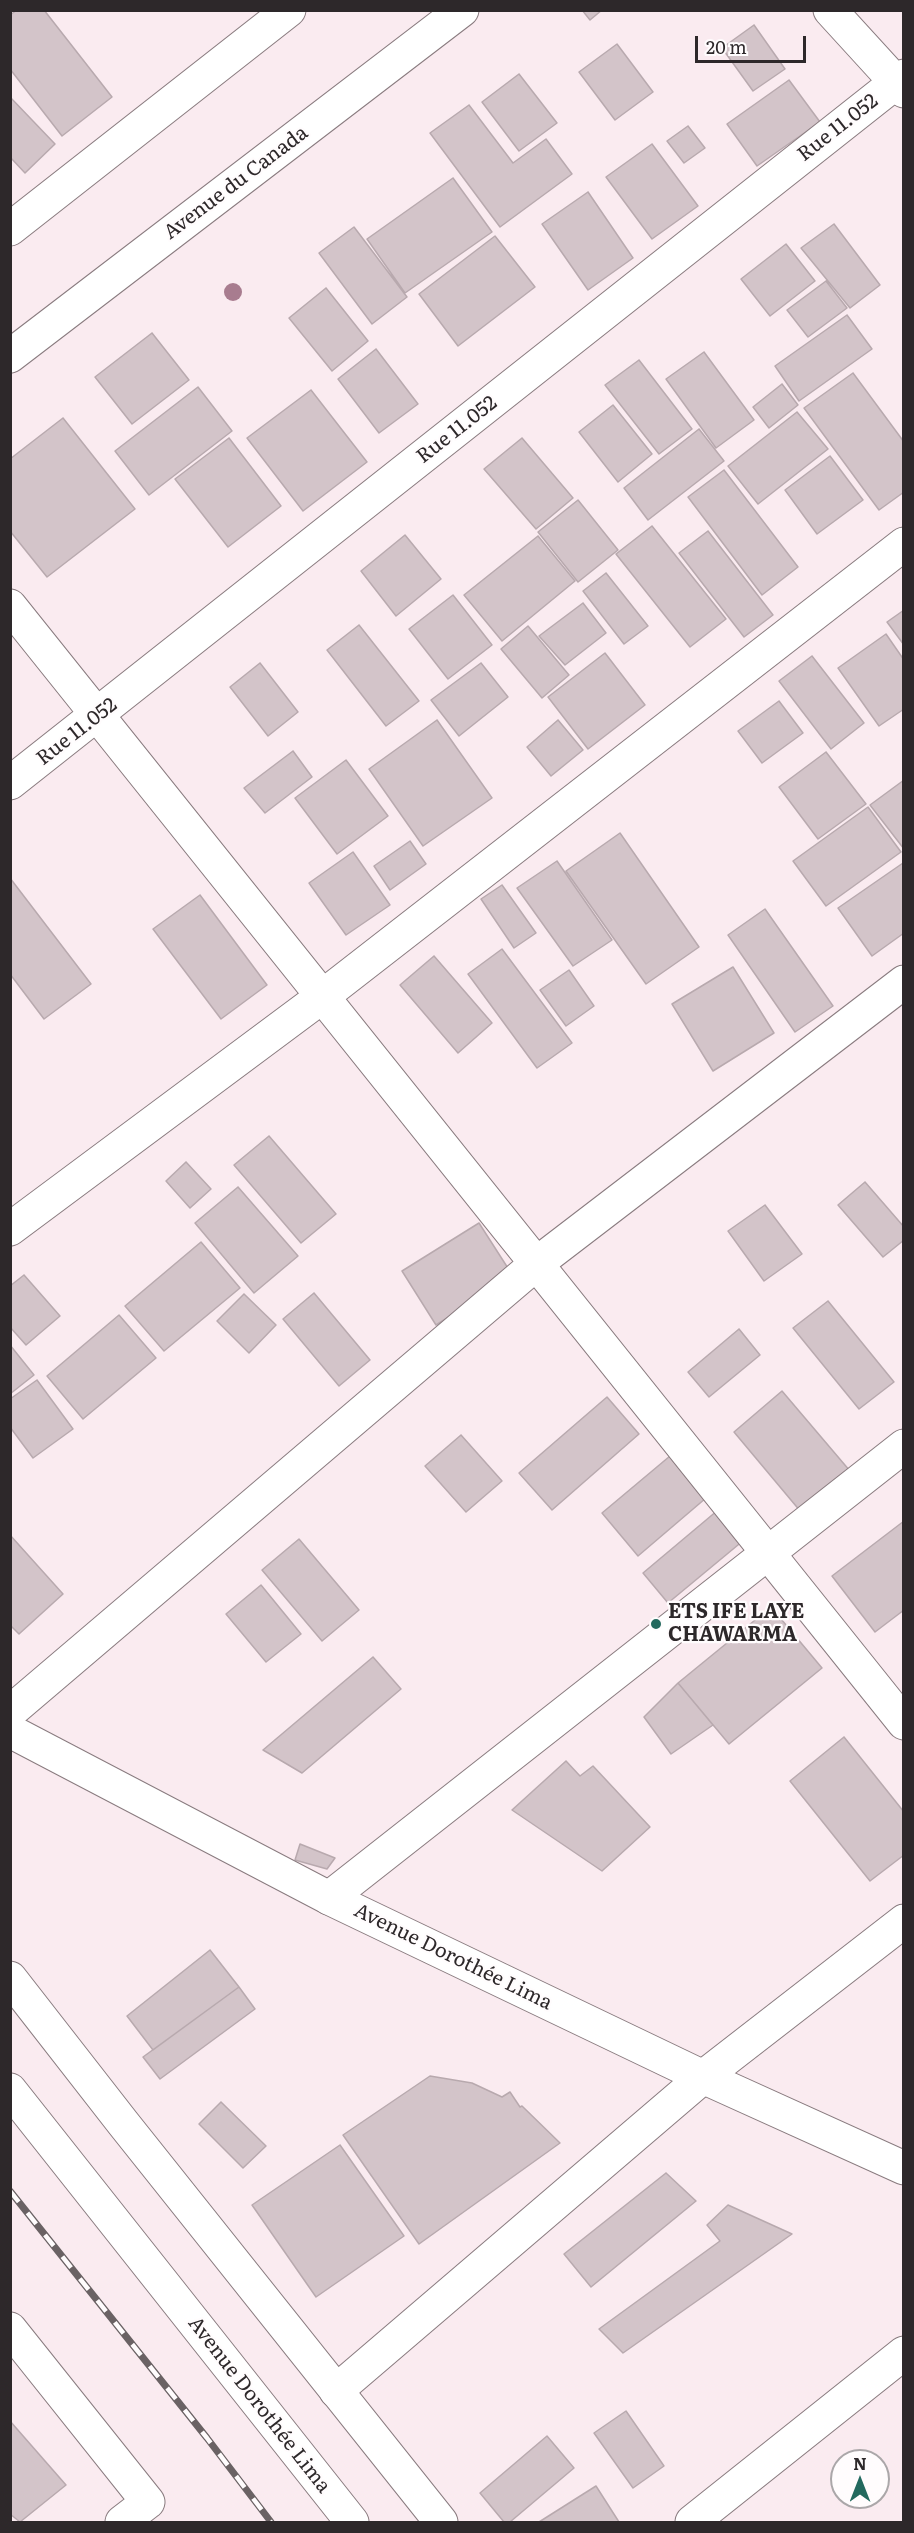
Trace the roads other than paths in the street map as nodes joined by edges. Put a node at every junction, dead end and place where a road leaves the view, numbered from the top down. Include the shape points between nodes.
1 (289, 10) edge
2 (462, 10) edge
3 (830, 10) edge
4 (901, 83) edge
5 (10, 230) edge
6 (10, 356) edge
7 (903, 544) edge
8 (10, 606) edge
9 (98, 716) junction
10 (10, 783) edge
11 (903, 982) edge
12 (323, 996) junction
13 (10, 1229) edge
14 (536, 1264) junction
15 (903, 1446) edge
16 (768, 1553) junction
17 (10, 1712) edge
18 (903, 1723) edge
19 (10, 1731) edge
20 (329, 1898) junction
21 (903, 1921) edge
22 (10, 1978) edge
23 (703, 2077) junction
24 (10, 2090) edge
25 (903, 2168) edge
26 (10, 2329) edge
27 (903, 2353) edge
28 (336, 2391) junction
29 (122, 2523) edge
30 (352, 2523) edge
31 (441, 2523) edge
32 (692, 2523) edge

1 - 5 street
2 - 6 street, Avenue du Canada
3 - 4 street
4 - 9 street, Rue 11.052
7 - 12 street
8 - 9 street
9 - 10 street, Rue 11.052
9 - 12 street
11 - 14 street
12 - 13 street
12 - 14 street
14 - 16 street
14 - 17 street
15 - 16 street
16 - 18 street
16 - 20 street
19 - 20 street, Avenue Dorothée Lima
20 - 23 street, Avenue Dorothée Lima
21 - 23 street
22 - 28 street
23 - 25 street, Avenue Dorothée Lima
23 - 28 street
24 - 30 street, Avenue Dorothée Lima
26 - 29 street via 148,2502
27 - 32 street
28 - 31 street

